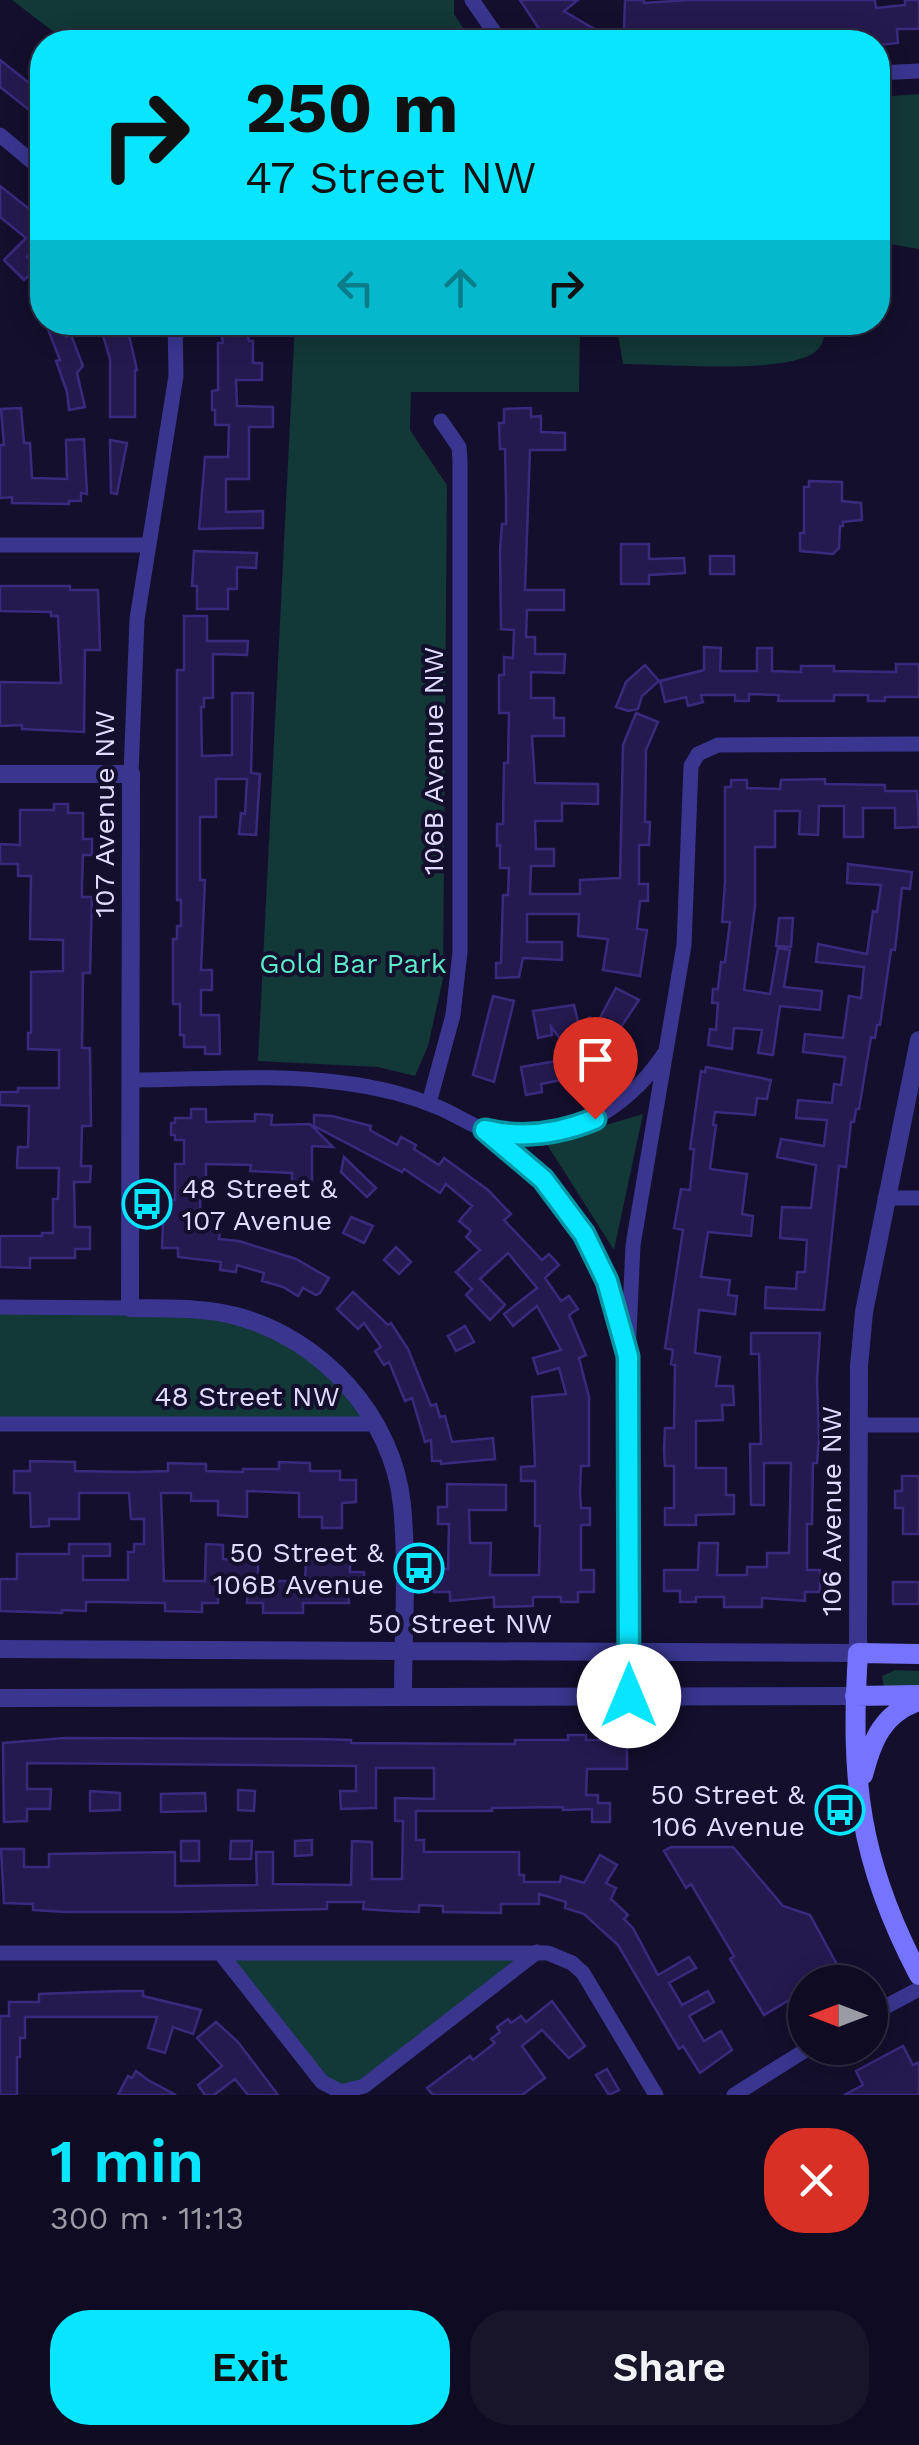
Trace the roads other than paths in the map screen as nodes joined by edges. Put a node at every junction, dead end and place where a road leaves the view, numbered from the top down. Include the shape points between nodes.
1 (472, 0) edge
2 (493, 30) edge
3 (919, 70) edge
4 (890, 73) edge
5 (0, 134) edge
6 (30, 160) edge
7 (175, 335) edge
8 (441, 422) dead end
9 (147, 545) junction
10 (0, 546) edge
11 (919, 744) edge
12 (0, 774) edge
13 (132, 774) junction
14 (919, 1040) edge
15 (668, 1046) junction
16 (131, 1080) junction
17 (428, 1103) junction
18 (485, 1130) junction
19 (885, 1198) junction
20 (919, 1198) edge
21 (0, 1307) edge
22 (130, 1308) junction
23 (628, 1356) junction
24 (0, 1424) edge
25 (376, 1424) junction
26 (859, 1425) junction
27 (919, 1425) edge
28 (0, 1649) edge
29 (403, 1650) junction
30 (629, 1650) junction
31 (858, 1653) junction
32 (919, 1654) edge
33 (403, 1696) junction
34 (629, 1696) junction
35 (855, 1696) junction
36 (0, 1698) edge
37 (919, 1698) edge
38 (858, 1796) junction
39 (0, 1952) edge
40 (536, 1952) junction
41 (221, 1954) junction
42 (919, 1976) edge
43 (919, 1988) edge
44 (888, 2004) edge
45 (788, 2061) edge
46 (656, 2095) edge
47 (734, 2095) edge

1 - 2 street
3 - 4 street
5 - 6 street
7 - 9 street, 107 Avenue NW via 176,376
8 - 17 street, 106B Avenue NW via 460,461 460,952 452,1015
9 - 10 street
9 - 13 street, 107 Avenue NW via 134,660
11 - 15 street via 728,745 698,754 688,774 686,922
12 - 13 street
13 - 16 street, 107 Avenue NW
14 - 19 street, 106 Avenue NW
15 - 18 street via 638,1089 595,1119 530,1136
15 - 23 street via 636,1221
16 - 17 street via 324,1080
16 - 22 street, 107 Avenue NW
17 - 18 street
18 - 23 street via 543,1179 584,1234 607,1281
19 - 20 street
19 - 26 street, 106 Avenue NW via 864,1312
21 - 22 street, 48 Street NW
22 - 25 street, 48 Street NW via 216,1312 276,1331 332,1370
23 - 30 street
24 - 25 street, 48 Street NW
25 - 29 street via 402,1503
26 - 27 street
26 - 31 street, 106 Avenue NW
28 - 29 street, 50 Street NW
29 - 30 street, 50 Street NW
29 - 33 street
30 - 31 street, 50 Street NW
30 - 34 street
31 - 32 main road, 50 Street NW
31 - 35 main road, 106 Avenue NW
33 - 34 street
33 - 36 street
34 - 35 street
35 - 37 main road
35 - 38 main road, 106 Avenue NW
37 - 38 main road via 882,1725
38 - 42 main road, 106 Avenue NW via 884,1902
39 - 41 street
40 - 41 street
40 - 41 street via 364,2086 341,2092 322,2082
40 - 46 street via 583,1973
43 - 44 street
45 - 47 street

